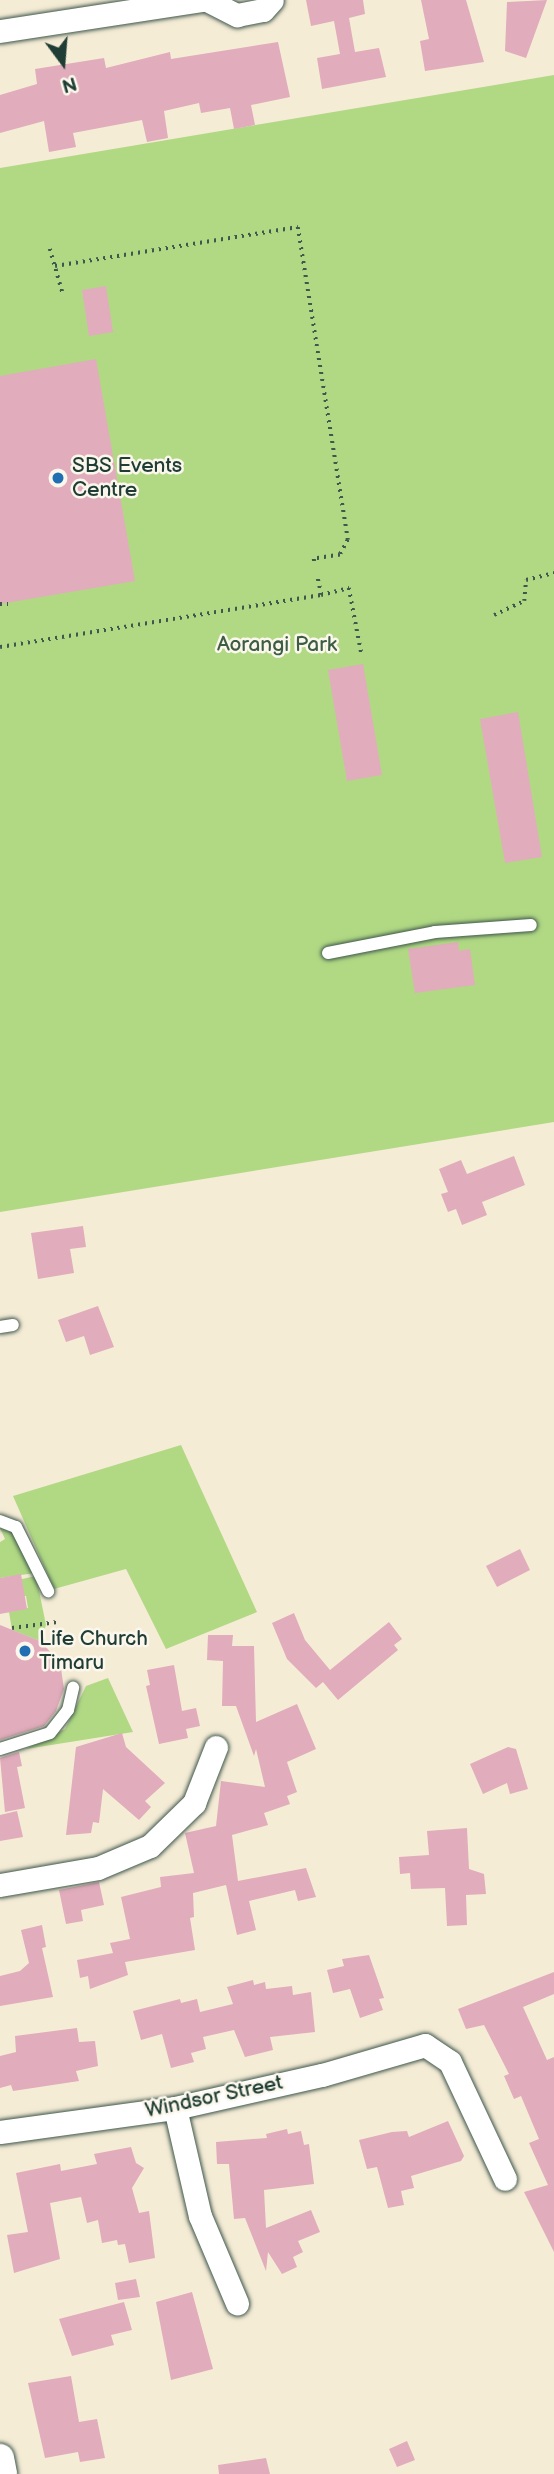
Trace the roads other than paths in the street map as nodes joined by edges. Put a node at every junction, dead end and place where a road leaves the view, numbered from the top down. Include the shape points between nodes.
1 (205, 0) edge
2 (272, 0) edge
3 (0, 31) edge
4 (531, 925) dead end
5 (328, 953) dead end
6 (0, 1521) edge
7 (48, 1591) dead end
8 (73, 1688) dead end
9 (216, 1747) dead end
10 (0, 1749) edge
11 (0, 1885) edge
12 (175, 2108) junction
13 (0, 2132) edge
14 (505, 2179) dead end
15 (237, 2303) dead end
16 (0, 2458) edge
17 (2, 2474) edge

1 - 2 street via 237,15 263,10
1 - 3 street
4 - 5 lane via 435,932
6 - 7 lane via 16,1527
8 - 10 lane via 68,1710 50,1733
9 - 11 street via 194,1803 150,1846 98,1868
12 - 13 street, Windsor Street
12 - 14 street, Windsor Street via 425,2045 450,2062
12 - 15 street via 200,2216
16 - 17 street

